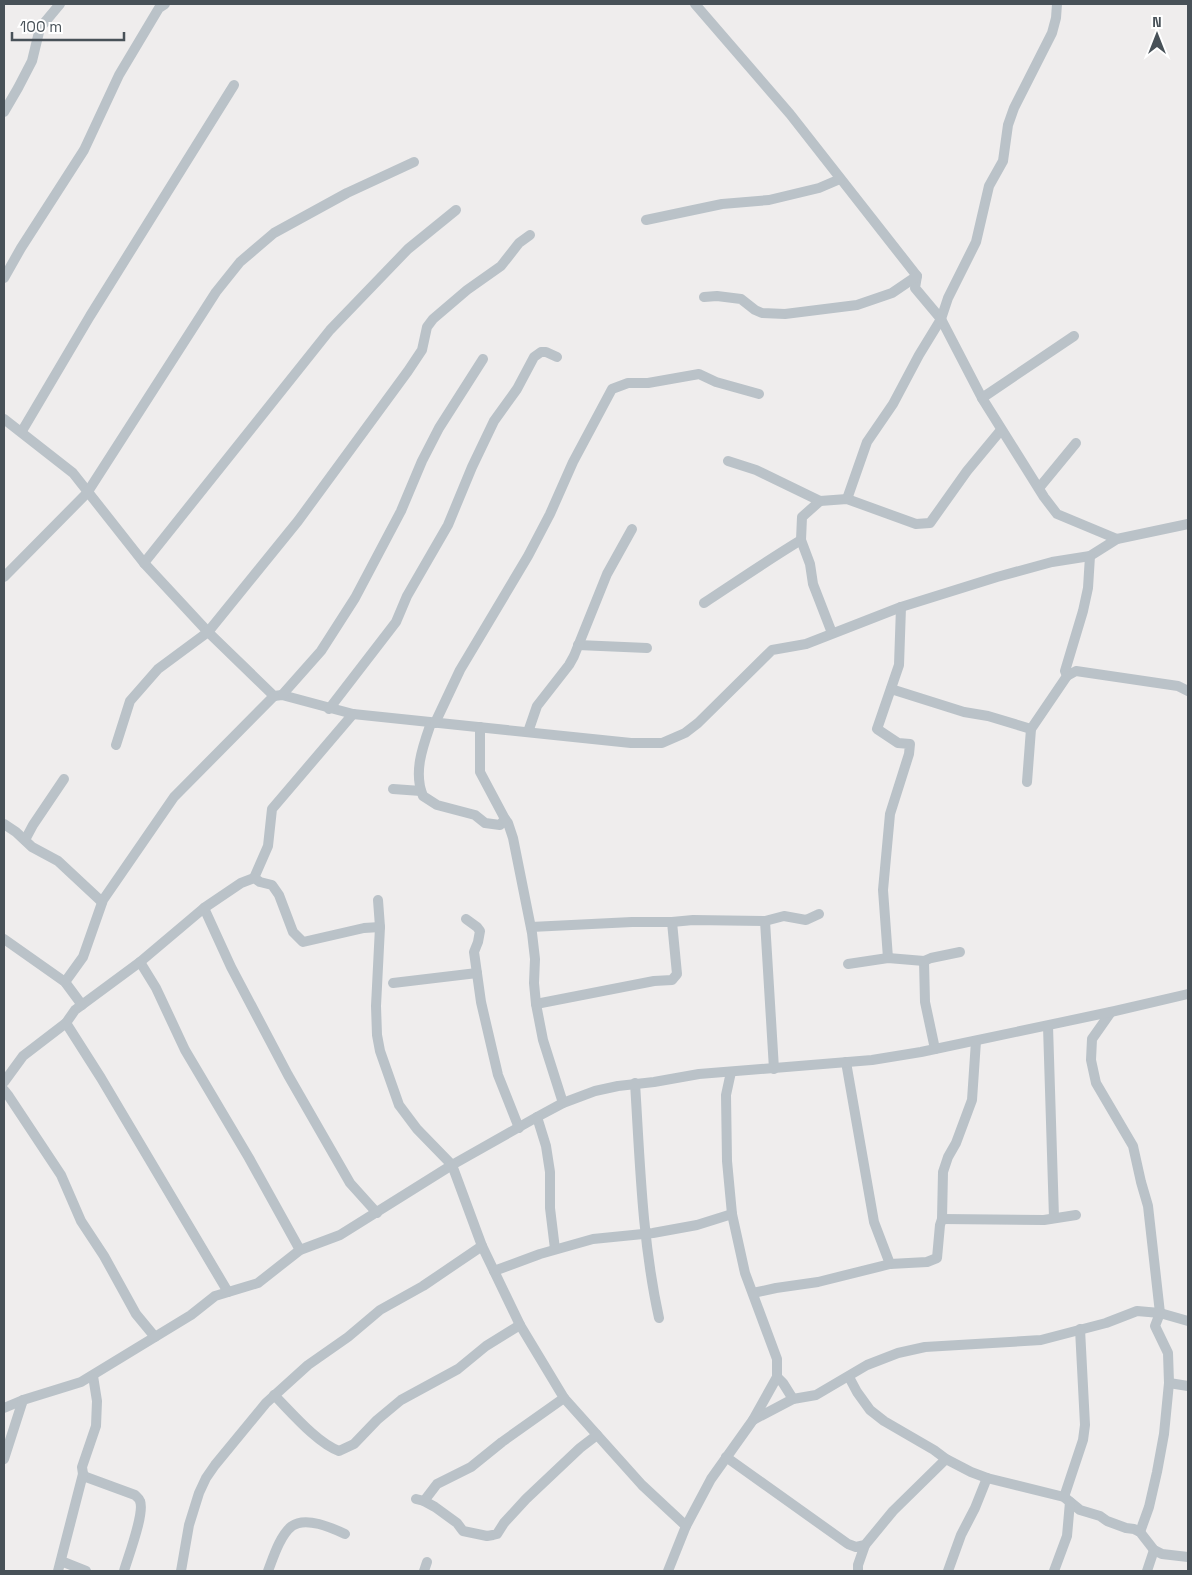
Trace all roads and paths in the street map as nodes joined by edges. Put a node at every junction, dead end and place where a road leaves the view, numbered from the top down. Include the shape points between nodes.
1 (60, 4) edge
2 (165, 4) edge
3 (695, 4) edge
4 (1057, 4) edge
5 (234, 85) dead end
6 (4, 112) edge
7 (414, 162) dead end
8 (840, 179) junction
9 (456, 210) dead end
10 (646, 220) dead end
11 (530, 235) dead end
12 (917, 276) junction
13 (4, 278) edge
14 (704, 297) dead end
15 (941, 319) junction
16 (1074, 336) dead end
17 (557, 357) dead end
18 (483, 359) dead end
19 (759, 394) dead end
20 (982, 398) junction
21 (5, 422) edge
22 (1001, 430) junction
23 (22, 431) junction
24 (1076, 443) dead end
25 (728, 461) dead end
26 (1039, 488) junction
27 (87, 493) junction
28 (847, 500) junction
29 (820, 502) junction
30 (1188, 524) edge
31 (632, 529) dead end
32 (1116, 538) junction
33 (801, 540) junction
34 (1090, 556) junction
35 (144, 563) junction
36 (4, 577) edge
37 (704, 603) dead end
38 (901, 607) junction
39 (208, 632) junction
40 (832, 633) junction
41 (578, 645) junction
42 (647, 648) dead end
43 (1067, 676) junction
44 (891, 689) junction
45 (1188, 691) edge
46 (278, 696) junction
47 (329, 709) junction
48 (353, 714) junction
49 (433, 723) junction
50 (480, 727) junction
51 (1031, 729) junction
52 (528, 732) junction
53 (116, 745) dead end
54 (64, 779) dead end
55 (1027, 782) dead end
56 (393, 789) dead end
57 (421, 791) junction
58 (505, 819) junction
59 (4, 824) edge
60 (25, 840) junction
61 (254, 878) junction
62 (378, 900) dead end
63 (102, 902) junction
64 (204, 908) junction
65 (819, 914) dead end
66 (466, 919) dead end
67 (765, 921) junction
68 (672, 922) junction
69 (380, 927) junction
70 (531, 927) junction
71 (6, 944) edge
72 (960, 952) dead end
73 (888, 958) junction
74 (924, 961) junction
75 (140, 962) junction
76 (848, 964) dead end
77 (477, 973) junction
78 (65, 982) junction
79 (393, 982) dead end
80 (1188, 994) edge
81 (536, 1004) junction
82 (82, 1005) junction
83 (1112, 1012) junction
84 (66, 1023) junction
85 (1048, 1026) junction
86 (976, 1041) junction
87 (935, 1049) junction
88 (846, 1062) junction
89 (774, 1069) junction
90 (731, 1072) junction
91 (4, 1082) edge
92 (635, 1083) junction
93 (4, 1090) edge
94 (563, 1103) junction
95 (537, 1117) junction
96 (518, 1128) junction
97 (452, 1165) junction
98 (377, 1213) junction
99 (732, 1214) junction
100 (1076, 1215) dead end
101 (1054, 1218) junction
102 (942, 1220) junction
103 (645, 1234) junction
104 (482, 1246) junction
105 (556, 1249) junction
106 (300, 1250) junction
107 (890, 1264) junction
108 (494, 1271) junction
109 (228, 1292) junction
110 (752, 1293) junction
111 (1160, 1312) junction
112 (660, 1318) dead end
113 (1188, 1321) edge
114 (520, 1325) junction
115 (1080, 1329) junction
116 (155, 1337) junction
117 (93, 1376) junction
118 (849, 1377) junction
119 (776, 1378) junction
120 (1169, 1383) junction
121 (1188, 1386) edge
122 (274, 1395) junction
123 (564, 1398) junction
124 (793, 1399) junction
125 (23, 1400) junction
126 (4, 1408) edge
127 (753, 1420) junction
128 (597, 1435) junction
129 (726, 1457) junction
130 (4, 1458) edge
131 (946, 1459) junction
132 (83, 1474) junction
133 (987, 1478) junction
134 (1067, 1500) junction
135 (686, 1526) junction
136 (1140, 1532) junction
137 (345, 1534) dead end
138 (865, 1545) junction
139 (1154, 1550) junction
140 (1188, 1557) edge
141 (61, 1561) junction
142 (58, 1571) edge
143 (86, 1571) edge
144 (124, 1571) edge
145 (182, 1571) edge
146 (268, 1571) edge
147 (668, 1571) edge
148 (858, 1571) edge
149 (948, 1571) edge
150 (1054, 1571) edge
151 (1147, 1571) edge

1 - 6 street via 40,28 32,61
2 - 13 street via 159,8 119,74 84,150
3 - 8 street via 790,114
4 - 15 street via 1052,33 1008,125 1003,161 989,186 976,242
5 - 23 street
7 - 27 street via 347,193 274,233 240,262 216,292
8 - 10 street via 819,188 769,200 722,204
8 - 12 street
9 - 35 street via 408,249 330,330
11 - 39 street via 519,243 501,266 433,319 427,327 422,350 408,371 298,521
12 - 14 street via 892,293 857,305 785,314 762,313 741,299
12 - 15 street via 915,288
15 - 20 street
15 - 28 street via 893,404 867,442
16 - 20 street
17 - 47 street via 541,352 534,357 515,393 494,421 448,525 407,596 396,622
18 - 46 street via 435,436 401,511 355,598 321,651
19 - 49 street via 699,374 648,383 628,383 612,389 528,556 460,670
20 - 22 street
21 - 23 street
22 - 26 street
22 - 28 street via 930,523 916,524
23 - 27 street via 73,473
24 - 26 street
25 - 29 street via 756,470
26 - 32 street via 1057,514
27 - 35 street
27 - 36 street
28 - 29 street
29 - 33 street via 802,517
30 - 32 street
31 - 41 street via 607,574
32 - 34 street
33 - 37 street
33 - 40 street via 813,584
34 - 38 street via 1052,562
34 - 43 street via 1088,588 1065,671
35 - 39 street
38 - 40 street
38 - 44 street via 899,665
39 - 46 street
39 - 53 street via 158,669 130,701
40 - 52 street via 806,644 772,650 698,723 662,743 594,740
41 - 42 street
41 - 52 street via 569,665 537,706
43 - 45 street via 1076,671 1178,686
43 - 51 street
44 - 51 street
44 - 73 street via 877,729 898,743 910,744 890,814 883,890
46 - 47 street
46 - 63 street via 174,797
47 - 48 street
48 - 49 street
48 - 61 street via 272,809 268,846
49 - 50 street
49 - 57 street via 420,757
50 - 52 street
50 - 58 street via 480,772
51 - 55 street
54 - 60 street
56 - 57 street
57 - 58 street via 429,801 475,815 485,823 500,825
58 - 70 street via 513,838
59 - 60 street
60 - 63 street via 58,861
61 - 64 street
61 - 69 street via 272,885 293,932 303,942
62 - 69 street
63 - 78 street via 83,957
64 - 75 street
64 - 98 street via 288,1075 350,1183
65 - 67 street via 806,920 784,916
66 - 77 street via 480,932 474,952
67 - 68 street
67 - 89 street
68 - 70 street
68 - 81 street via 677,974 672,980
69 - 97 street via 376,1015 380,1051 406,1116
70 - 81 street
71 - 78 street
72 - 74 street
73 - 74 street
73 - 76 street
74 - 87 street via 925,1002
75 - 82 street
75 - 106 street via 185,1050
77 - 79 street
77 - 96 street via 498,1075
78 - 82 street
80 - 83 street
81 - 94 street via 543,1040
82 - 84 street
83 - 85 street
83 - 111 street via 1092,1039 1091,1060 1096,1083 1133,1146 1148,1206
84 - 91 street via 23,1056
84 - 109 street
85 - 86 street
85 - 101 street
86 - 87 street
86 - 102 street via 972,1100 943,1172
87 - 88 street
88 - 89 street
88 - 107 street via 874,1222
89 - 90 street
90 - 92 street
90 - 99 street via 726,1104
92 - 94 street via 595,1091
92 - 103 street
93 - 116 street via 61,1175 85,1229 136,1314
94 - 95 street
95 - 96 street
95 - 105 street via 550,1172 550,1208
96 - 97 street
97 - 98 street
97 - 104 street
98 - 106 street via 340,1235
99 - 103 street
99 - 110 street
100 - 101 street
101 - 102 street
102 - 107 street via 937,1258 927,1262
103 - 105 street via 593,1239
103 - 112 street
104 - 108 street
104 - 122 street via 423,1286 380,1310 308,1364
105 - 108 street
106 - 109 street via 258,1282
107 - 110 street via 818,1282
108 - 114 street
109 - 116 street via 215,1296
110 - 119 street via 777,1359
111 - 113 street
111 - 115 street via 1137,1311
111 - 120 street via 1155,1326 1168,1353
114 - 122 street via 486,1346 458,1369 401,1400 354,1444 339,1451 306,1427
114 - 123 street
115 - 118 street via 1032,1341 925,1347 867,1365
115 - 134 street via 1085,1425
116 - 117 street
117 - 125 street
117 - 132 street via 98,1401 96,1426 82,1467
118 - 124 street via 816,1395
118 - 131 street via 870,1410
119 - 124 street
119 - 127 street
120 - 121 street
120 - 136 street via 1164,1434 1149,1507
122 - 145 street via 206,1478 189,1525
123 - 128 street
123 - 128 street via 471,1467 437,1484 420,1500 457,1523 463,1531 487,1536 497,1534 526,1499
124 - 127 street
125 - 126 street
125 - 130 street
127 - 129 street
128 - 135 street via 642,1485
129 - 135 street
129 - 138 street via 848,1544 856,1547
131 - 133 street
131 - 138 street via 893,1511
132 - 141 street
132 - 144 street via 135,1495 140,1501 140,1517
133 - 134 street
133 - 149 street
134 - 136 street via 1080,1510
134 - 150 street via 1067,1536
135 - 147 street
136 - 139 street
137 - 146 street via 315,1523 292,1526 279,1543
138 - 148 street
139 - 140 street
139 - 151 street
141 - 142 street
141 - 143 street

